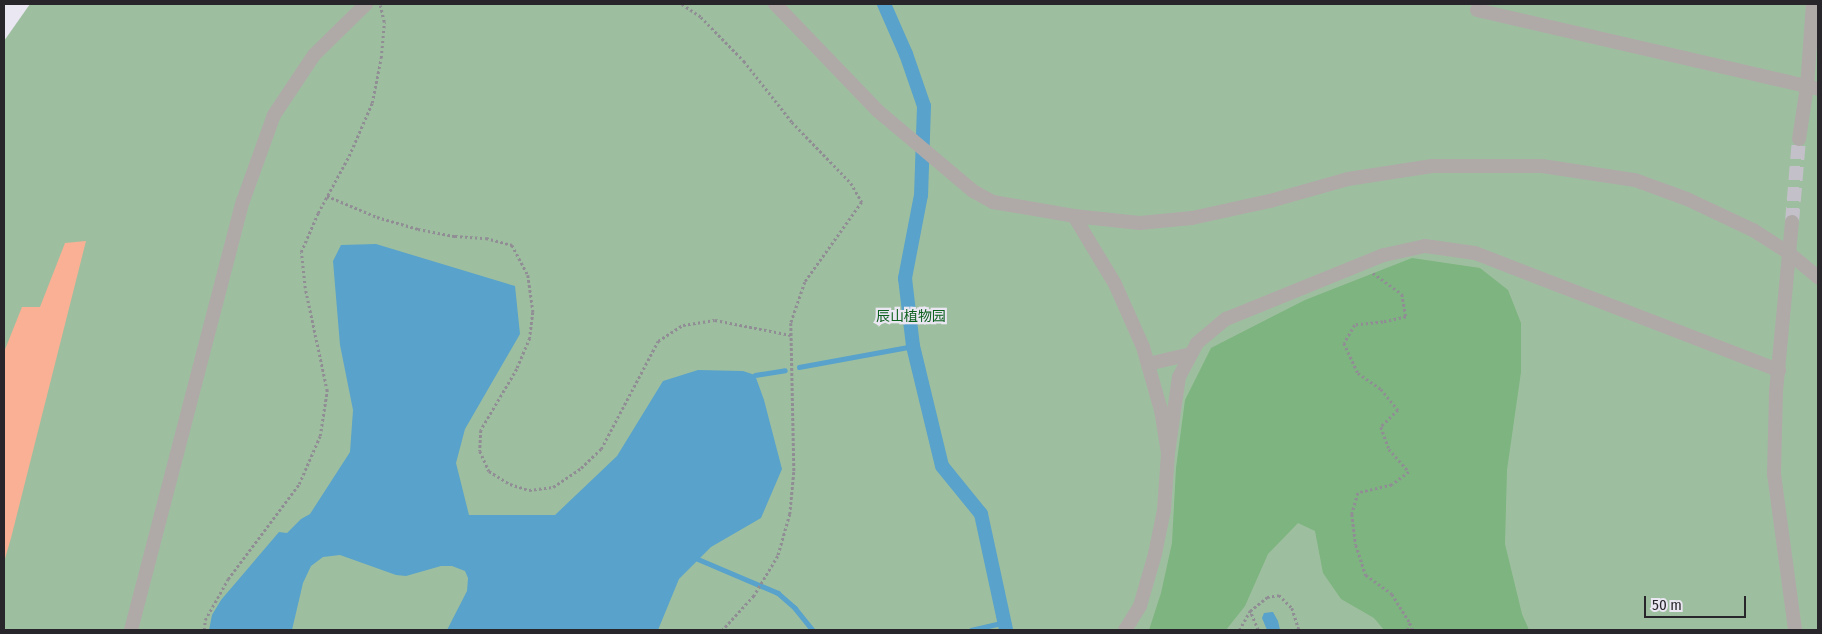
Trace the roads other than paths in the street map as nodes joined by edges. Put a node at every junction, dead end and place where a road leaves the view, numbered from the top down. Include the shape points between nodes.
1 (366, 4) edge
2 (775, 4) edge
3 (1813, 4) edge
4 (1478, 10) dead end
5 (1813, 88) edge
6 (1799, 139) tunnel mouth
7 (1074, 216) junction
8 (1792, 222) tunnel mouth
9 (1789, 253) junction
10 (1818, 277) edge
11 (1191, 354) junction
12 (1148, 364) junction
13 (1779, 370) junction
14 (1168, 453) junction
15 (131, 630) edge
16 (1124, 630) edge
17 (1795, 630) edge

1 - 15 lane via 314,55 274,116 243,201
2 - 7 lane via 878,111 973,191 994,202
3 - 5 lane
4 - 5 lane
5 - 6 lane
7 - 9 lane via 1140,223 1183,219 1270,201 1348,179 1423,167 1542,166 1635,180 1736,222
7 - 12 lane via 1115,284
8 - 9 lane
9 - 10 lane
9 - 13 lane
11 - 12 lane
11 - 13 lane via 1197,343 1226,319 1384,254 1425,246 1475,253
11 - 14 lane via 1179,377
12 - 14 lane via 1161,410
13 - 17 lane via 1774,474
14 - 16 lane via 1164,510 1155,554 1140,606

